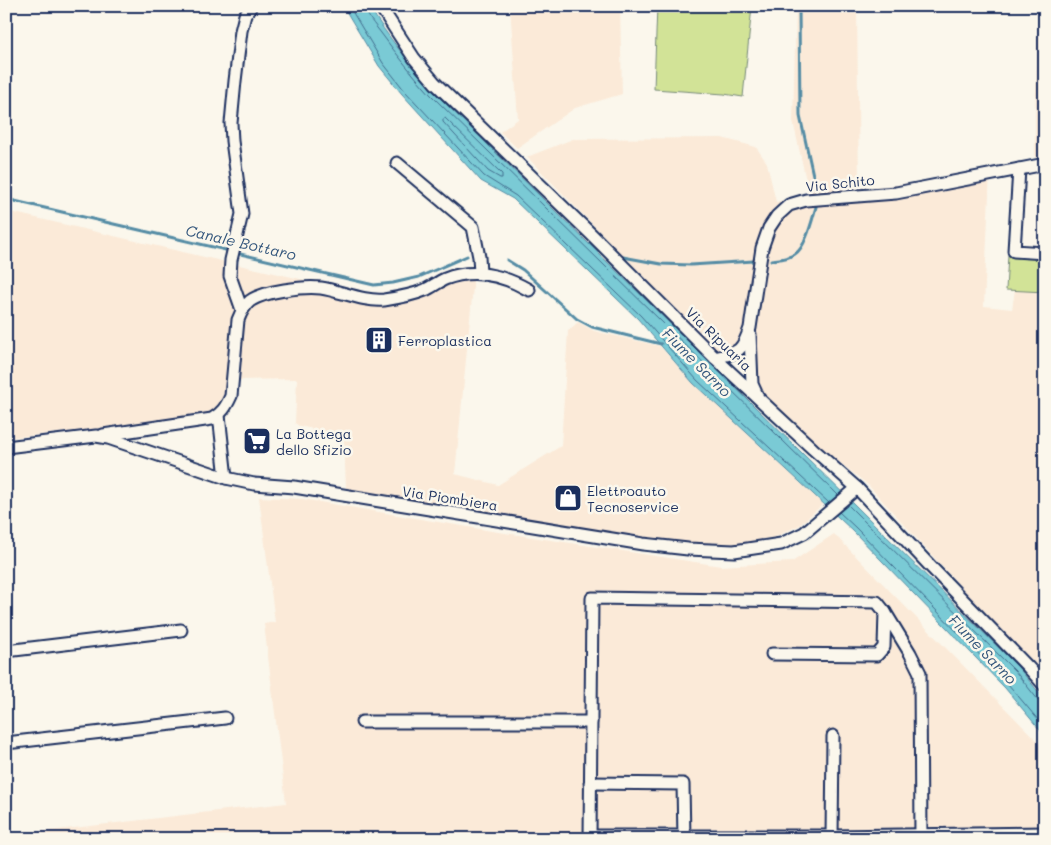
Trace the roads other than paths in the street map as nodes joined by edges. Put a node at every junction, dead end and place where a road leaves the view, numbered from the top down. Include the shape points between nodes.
1 (380, 6) edge
2 (250, 8) dead end
3 (398, 163) dead end
4 (1045, 164) edge
5 (1019, 169) junction
6 (1045, 253) edge
7 (480, 273) junction
8 (529, 290) dead end
9 (242, 310) junction
10 (750, 328) junction
11 (715, 358) junction
12 (759, 398) junction
13 (220, 415) junction
14 (96, 436) junction
15 (6, 447) edge
16 (226, 478) junction
17 (857, 488) junction
18 (885, 612) junction
19 (181, 630) dead end
20 (6, 651) edge
21 (772, 654) dead end
22 (1045, 686) edge
23 (226, 718) dead end
24 (362, 722) dead end
25 (591, 722) junction
26 (832, 736) dead end
27 (6, 743) edge
28 (590, 783) junction
29 (1045, 833) edge
30 (921, 836) edge
31 (590, 837) edge
32 (832, 837) edge
33 (684, 838) edge

1 - 11 street, Via Ripuaria via 414,58 436,83
2 - 9 street via 245,15 242,32 231,123 242,214 230,260 230,276
3 - 7 street via 473,227
4 - 5 street, Via Schito
5 - 6 street via 1014,251
5 - 10 street, Via Schito via 896,193 806,200 789,205 769,228 762,248
7 - 8 street via 514,282
7 - 9 street via 464,273 424,290 384,300 322,288 281,291 258,296
9 - 13 street via 238,320 231,396
10 - 11 street, Via Schito via 740,350
10 - 12 street via 752,384
11 - 12 street, Via Ripuaria
12 - 17 street, Via Ripuaria
13 - 14 street, Via Piombiera via 212,419
13 - 16 street
14 - 15 street, Via Piombiera
14 - 16 street, Via Piombiera
16 - 17 street, Via Piombiera via 643,544 734,551 781,544 804,533
17 - 22 street, Via Ripuaria
18 - 21 street via 884,646 877,655
18 - 25 street via 876,602 592,598
18 - 30 street via 920,673
19 - 20 street
23 - 27 street
24 - 25 street
25 - 28 street
26 - 32 street
28 - 31 street
28 - 33 street via 684,784
29 - 30 street
30 - 32 street
31 - 33 street
32 - 33 street

